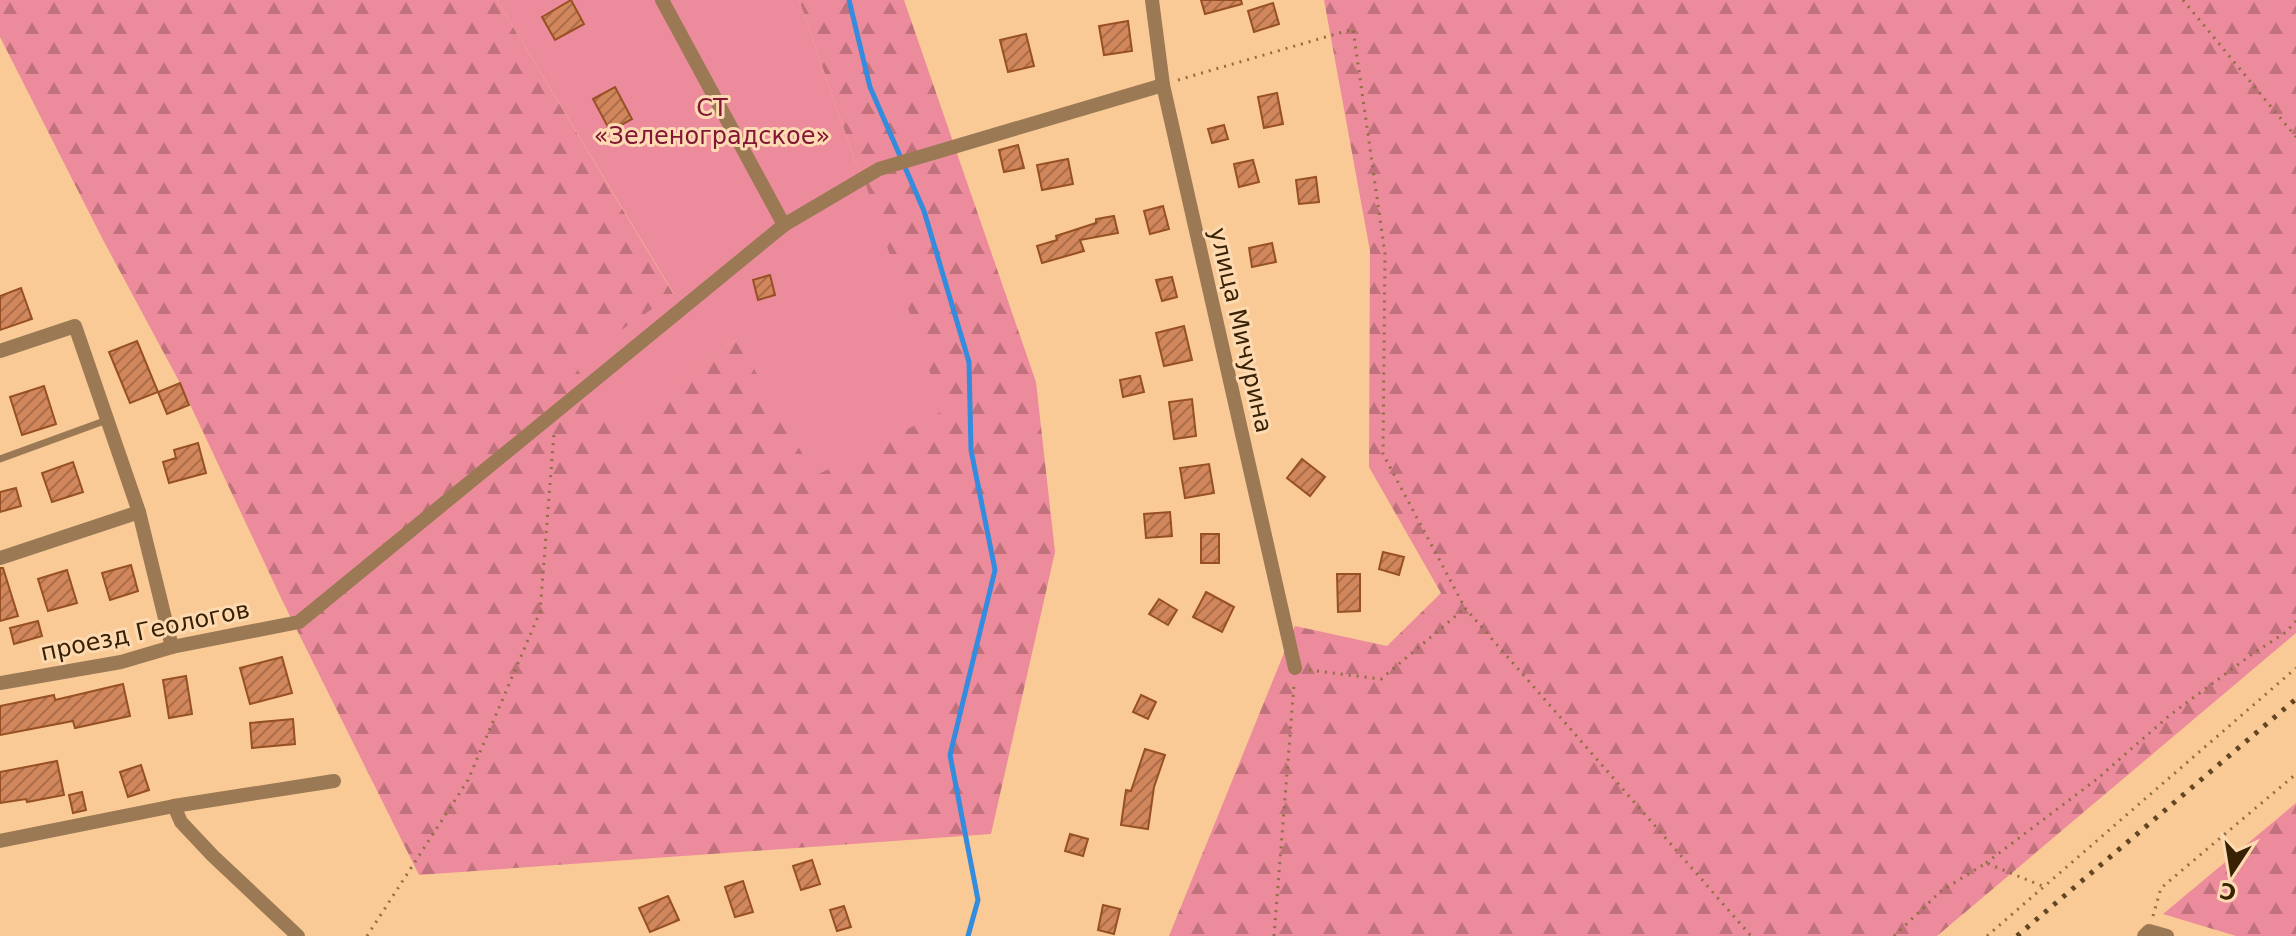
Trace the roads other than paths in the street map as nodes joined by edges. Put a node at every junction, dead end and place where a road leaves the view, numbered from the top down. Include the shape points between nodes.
1 (662, 0) edge
2 (1152, 0) edge
3 (1163, 85) junction
4 (784, 225) junction
5 (0, 351) edge
6 (107, 420) junction
7 (0, 459) edge
8 (139, 512) junction
9 (0, 558) edge
10 (172, 647) junction
11 (1295, 668) road end
12 (0, 683) edge
13 (334, 781) dead end
14 (174, 806) junction
15 (0, 841) edge
16 (2146, 934) edge
17 (298, 936) edge
18 (2167, 936) edge

1 - 4 street
2 - 3 street, улица Мичурина
3 - 4 street via 879,169
3 - 11 street, улица Мичурина
4 - 10 street, проезд Геологов via 299,622
5 - 6 street via 75,326
6 - 7 lane
6 - 8 street
8 - 9 street
8 - 10 street
10 - 12 street, проезд Геологов via 121,662
13 - 14 street
14 - 15 street
14 - 17 street via 181,822 213,856
16 - 18 street

